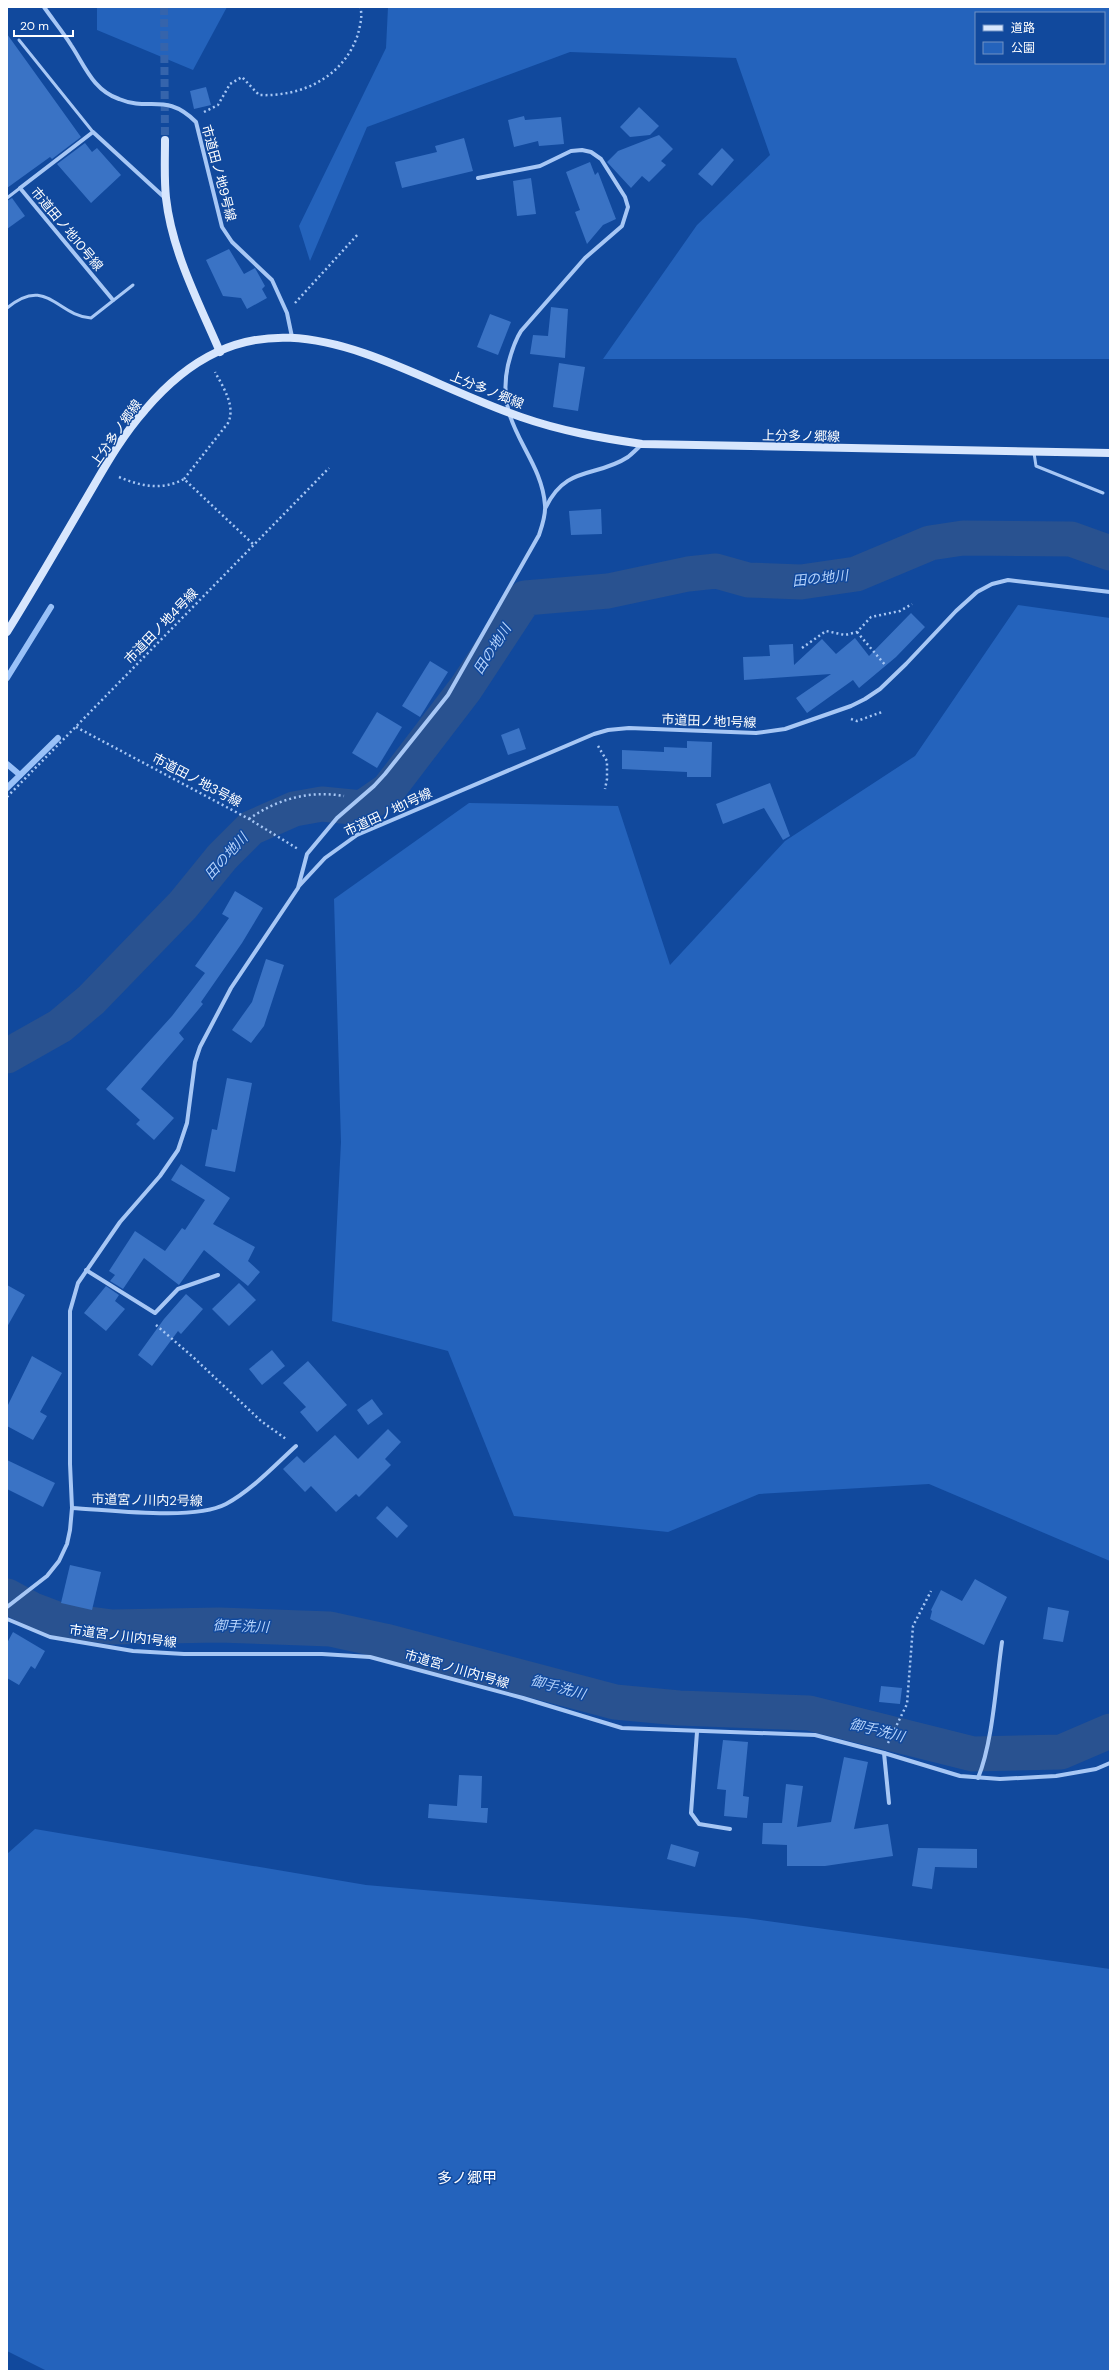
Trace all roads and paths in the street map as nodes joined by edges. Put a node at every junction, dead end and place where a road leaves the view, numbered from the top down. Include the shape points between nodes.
1 (44, 7) edge
2 (360, 7) edge
3 (19, 40) dead end
4 (192, 118) junction
5 (93, 132) junction
6 (165, 140) tunnel mouth
7 (478, 178) dead end
8 (20, 188) junction
9 (7, 198) edge
10 (166, 198) junction
11 (359, 233) dead end
12 (133, 285) dead end
13 (113, 300) junction
14 (7, 308) edge
15 (287, 313) junction
16 (292, 337) junction
17 (220, 352) junction
18 (215, 372) dead end
19 (508, 412) junction
20 (642, 444) junction
21 (1033, 451) junction
22 (1110, 453) edge
23 (329, 468) dead end
24 (119, 477) dead end
25 (184, 479) junction
26 (1103, 493) dead end
27 (546, 507) junction
28 (253, 544) junction
29 (1110, 592) edge
30 (912, 604) dead end
31 (7, 632) edge
32 (857, 632) junction
33 (802, 648) dead end
34 (886, 666) dead end
35 (76, 727) junction
36 (598, 746) dead end
37 (605, 789) dead end
38 (7, 797) edge
39 (360, 798) junction
40 (249, 819) junction
41 (307, 854) junction
42 (298, 888) junction
43 (86, 1270) junction
44 (218, 1275) dead end
45 (155, 1313) junction
46 (296, 1446) joint
47 (72, 1508) junction
48 (931, 1591) dead end
49 (7, 1607) edge
50 (7, 1619) edge
51 (1002, 1642) dead end
52 (697, 1732) junction
53 (888, 1743) dead end
54 (884, 1753) junction
55 (1110, 1763) edge
56 (978, 1778) junction
57 (889, 1803) dead end
58 (730, 1829) dead end

1 - 4 street, 市道田ノ地9号線 via 92,81 106,92 119,100 173,105
2 - 4 path via 360,26 356,39 350,54 337,70 298,91 274,95 259,94 242,77 230,84 218,105
3 - 5 lane
4 - 15 street, 市道田ノ地9号線 via 203,142 222,227 232,242 272,280
5 - 8 street, 市道田ノ地10号線
5 - 10 street
6 - 10 main road
7 - 19 street via 540,166 571,151 582,150 591,152 601,159 620,188 628,207 622,226 586,258 520,331 514,342 506,377
8 - 9 lane
8 - 13 street, 市道田ノ地10号線
10 - 17 main road via 182,261
11 - 15 path
12 - 13 lane
13 - 14 lane via 91,318 82,318 45,296 32,295 15,301
15 - 16 street, 市道田ノ地9号線
16 - 17 main road, 上分多ノ郷線 via 245,343
16 - 19 main road, 上分多ノ郷線 via 342,345 368,354
17 - 31 main road, 上分多ノ郷線 via 194,365 172,382 132,426 116,448
18 - 25 path via 231,408 231,416
19 - 20 main road, 上分多ノ郷線 via 577,434
19 - 27 street via 543,489
20 - 21 main road, 上分多ノ郷線
20 - 27 street via 627,457 572,477 552,494
21 - 22 main road, 上分多ノ郷線
21 - 26 lane via 1036,466
23 - 28 path, 市道田ノ地4号線
24 - 25 path via 134,483 160,486 174,485
25 - 28 path
27 - 39 street via 544,521 532,550 448,695 385,774
28 - 35 path, 市道田ノ地4号線
29 - 42 street, 市道田ノ地1号線 via 1008,580 992,584 977,592 956,611 880,689 851,706 774,732 629,728 594,734 358,835 325,858
30 - 32 path via 900,611 870,617
32 - 33 path via 845,634 826,631
32 - 34 path
35 - 38 path, 市道田ノ地4号線
35 - 40 path, 市道田ノ地3号線
36 - 37 path via 606,761
39 - 40 path via 331,794 297,796 263,809
39 - 41 street via 337,818
40 - 41 path, 市道田ノ地3号線
41 - 42 street
42 - 43 street via 231,988 200,1047 195,1062 187,1122 178,1150 160,1176 120,1222
43 - 45 street
43 - 47 street via 75,1290 70,1311
44 - 45 street via 178,1289
45 - 46 path via 150,1319 261,1422
46 - 47 street, 市道宮ノ川内2号線 via 242,1493 226,1504 209,1510 185,1512
47 - 49 street via 67,1544 59,1562 32,1590
48 - 53 path via 913,1626 908,1698
50 - 52 street, 市道宮ノ川内1号線 via 50,1637 133,1651 370,1657 622,1728
51 - 56 street via 988,1742
52 - 54 street, 市道宮ノ川内1号線 via 815,1735
52 - 58 street via 691,1813 699,1824
54 - 56 street, 市道宮ノ川内1号線 via 960,1776
54 - 57 street
55 - 56 street, 市道宮ノ川内1号線 via 1072,1774

